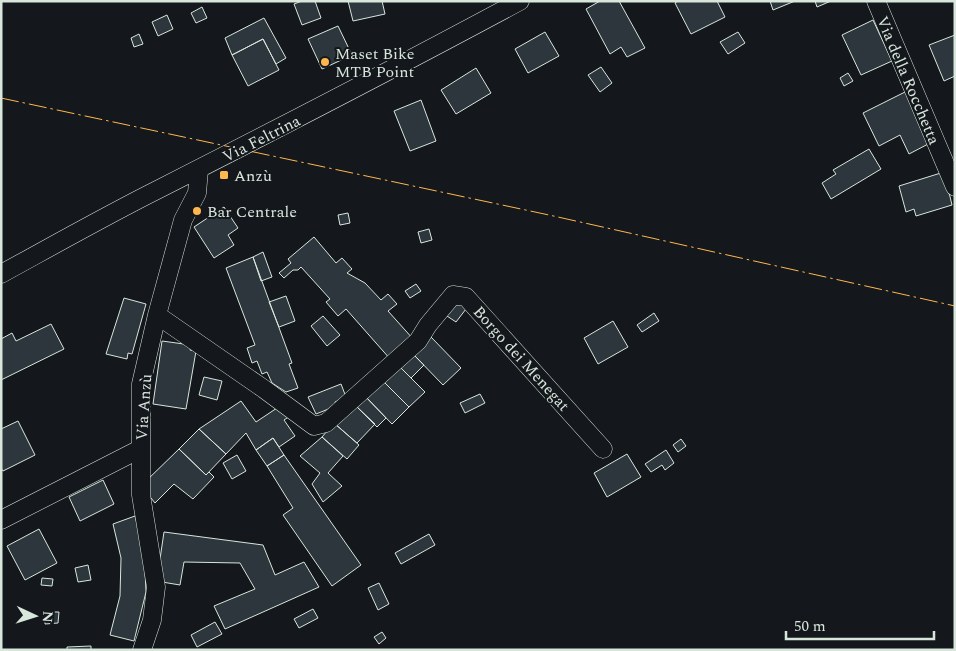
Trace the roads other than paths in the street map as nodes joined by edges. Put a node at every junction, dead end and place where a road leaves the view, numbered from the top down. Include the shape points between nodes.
1 (520, 1) edge
2 (876, 1) edge
3 (199, 170) junction
4 (955, 187) edge
5 (1, 274) edge
6 (157, 315) junction
7 (140, 449) junction
8 (604, 449) dead end
9 (1, 520) edge
10 (142, 650) edge

1 - 3 street, Via Feltrina
2 - 4 street, Via della Rocchetta
3 - 5 street, Via Feltrina
3 - 6 street, Via Anzù via 197,193 183,220
6 - 7 street, Via Anzù via 141,384
6 - 8 street, Borgo dei Menegat via 314,426 326,423 418,341 453,295 466,297
7 - 9 street
7 - 10 street, Via Anzù via 140,495 156,587 152,620

